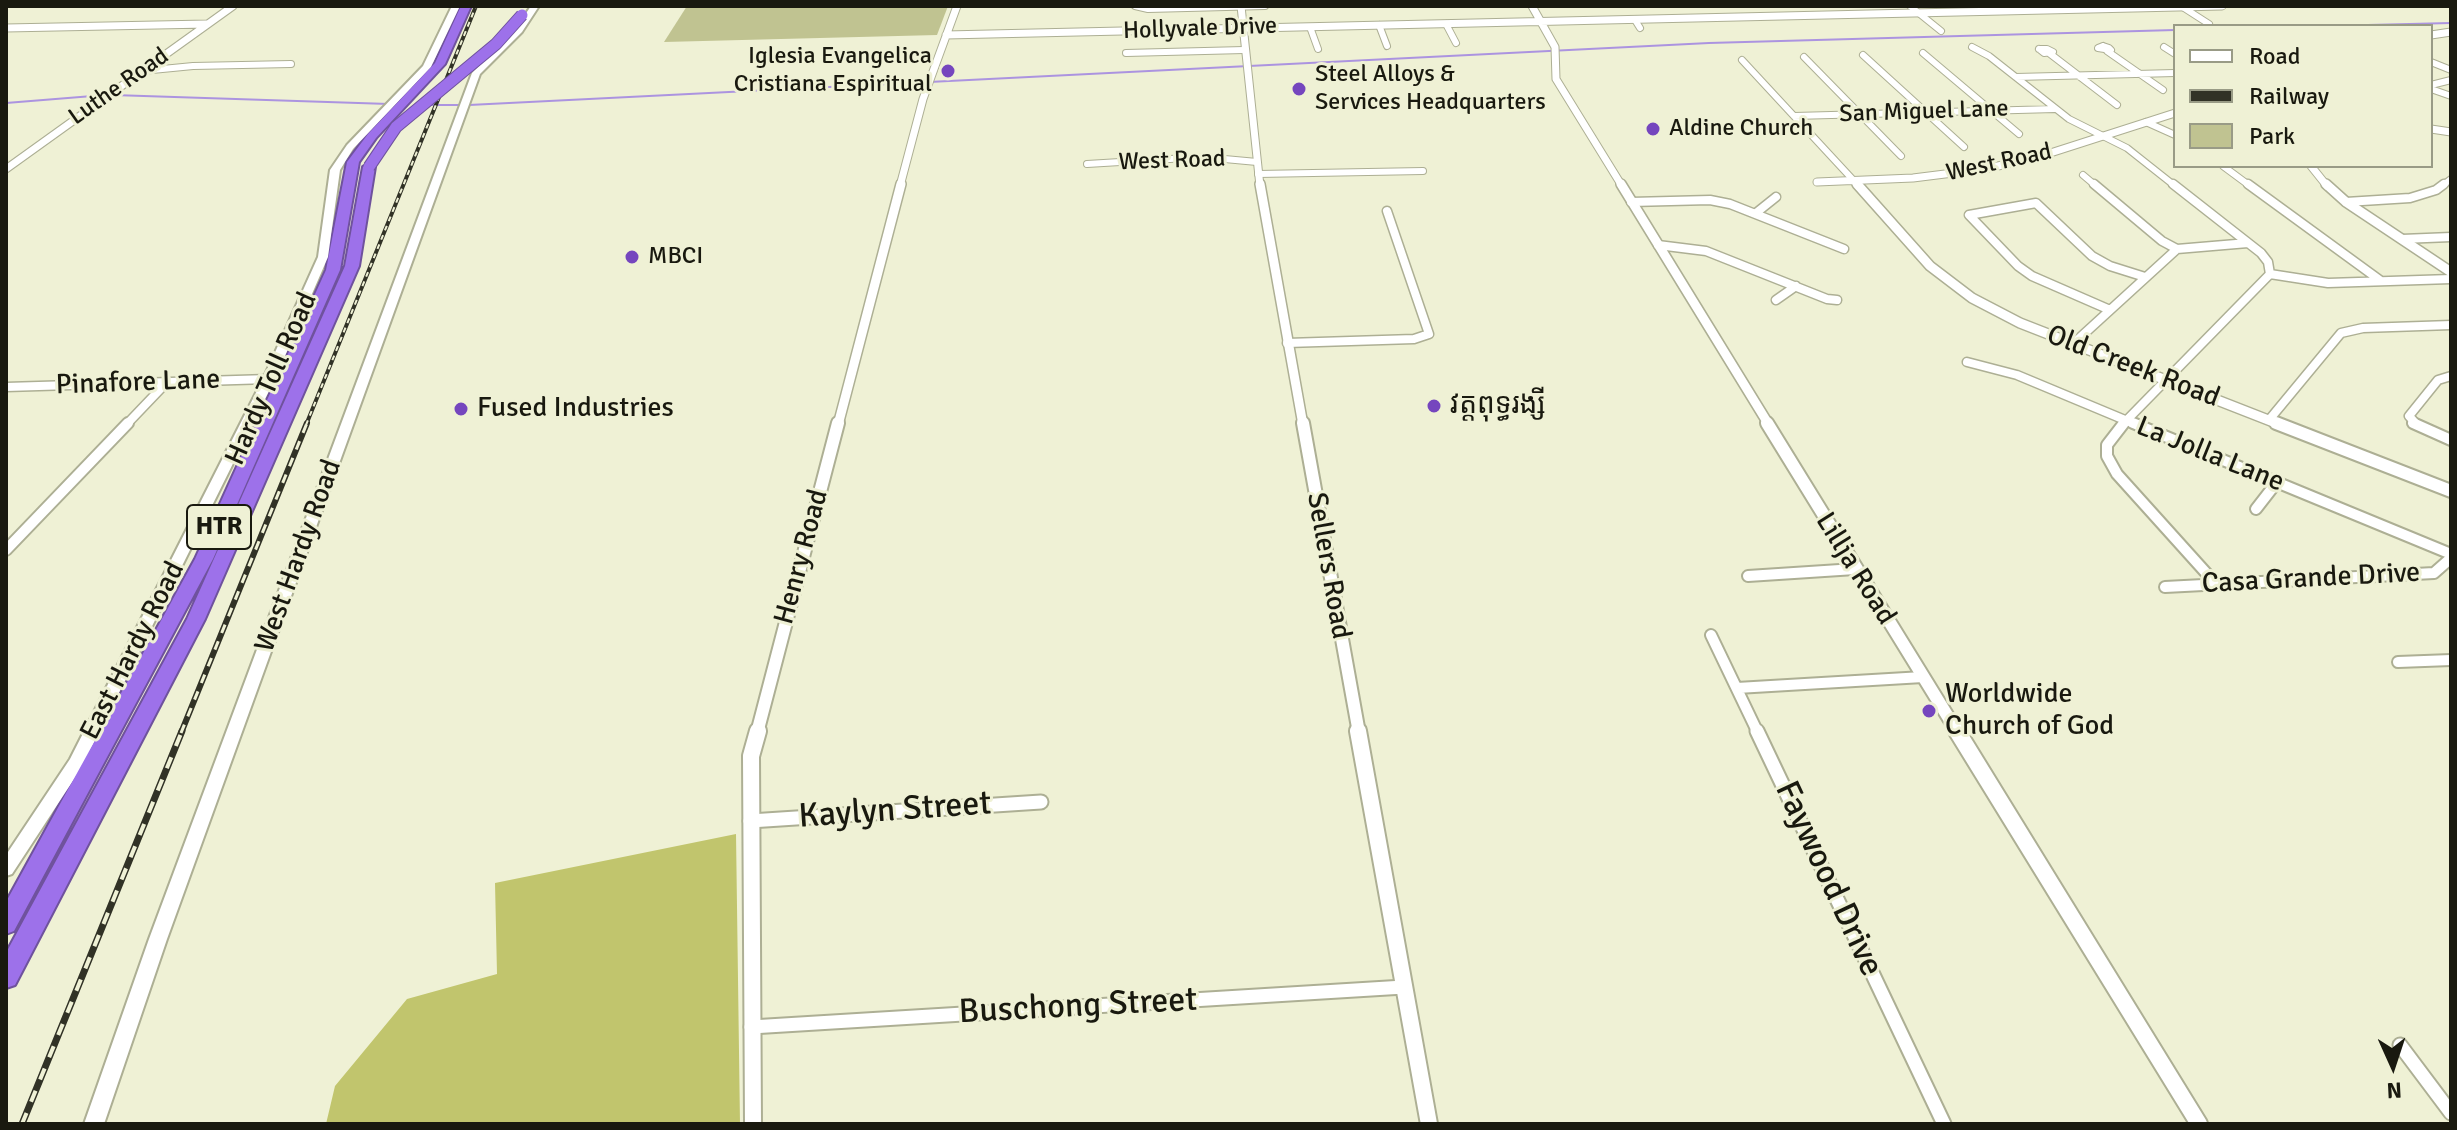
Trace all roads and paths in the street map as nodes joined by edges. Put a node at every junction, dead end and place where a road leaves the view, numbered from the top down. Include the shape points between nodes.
1 (233, 6) edge
2 (456, 6) edge
3 (466, 6) edge
4 (535, 6) edge
5 (957, 6) edge
6 (1135, 6) edge
7 (1241, 6) edge
8 (1265, 6) edge
9 (1532, 6) edge
10 (1910, 6) edge
11 (2182, 6) edge
12 (2222, 6) edge
13 (524, 11) edge
14 (1920, 14) junction
15 (1635, 20) junction
16 (1542, 22) junction
17 (208, 24) junction
18 (1446, 24) junction
19 (2209, 24) dead end
20 (1379, 25) junction
21 (1310, 27) junction
22 (6, 28) edge
23 (1243, 28) junction
24 (1640, 28) dead end
25 (1941, 31) dead end
26 (946, 35) junction
27 (1456, 43) dead end
28 (1387, 46) dead end
29 (1972, 47) dead end
30 (2164, 47) dead end
31 (1318, 49) dead end
32 (1244, 50) junction
33 (2107, 51) dead end
34 (1126, 53) dead end
35 (1923, 53) dead end
36 (2049, 53) dead end
37 (2173, 53) edge
38 (1863, 55) dead end
39 (1804, 57) dead end
40 (1742, 60) dead end
41 (291, 64) dead end
42 (142, 71) junction
43 (2139, 73) junction
44 (2173, 73) edge
45 (2078, 75) junction
46 (2016, 77) junction
47 (2163, 90) dead end
48 (2117, 105) dead end
49 (390, 109) junction
50 (2055, 109) junction
51 (1991, 110) junction
52 (1925, 112) junction
53 (1860, 113) junction
54 (2173, 114) edge
55 (1794, 116) junction
56 (2146, 122) junction
57 (2019, 134) dead end
58 (2173, 134) edge
59 (2104, 136) junction
60 (1964, 147) dead end
61 (1901, 156) dead end
62 (1087, 164) dead end
63 (1257, 168) junction
64 (2226, 168) edge
65 (2313, 168) edge
66 (6, 169) edge
67 (1423, 171) dead end
68 (2083, 175) dead end
69 (2451, 179) edge
70 (1817, 182) dead end
71 (1855, 182) junction
72 (1776, 197) dead end
73 (1631, 202) junction
74 (2346, 202) junction
75 (1387, 211) dead end
76 (1756, 213) junction
77 (2451, 237) edge
78 (2402, 239) junction
79 (2248, 243) junction
80 (1658, 245) junction
81 (1844, 249) dead end
82 (2177, 249) junction
83 (2451, 272) edge
84 (2270, 274) junction
85 (2145, 277) junction
86 (2451, 279) edge
87 (2381, 281) junction
88 (1796, 286) junction
89 (1776, 300) dead end
90 (1837, 300) dead end
91 (2110, 310) junction
92 (2451, 325) edge
93 (1287, 343) junction
94 (2074, 343) junction
95 (1967, 362) dead end
96 (2451, 376) edge
97 (269, 379) junction
98 (2167, 379) junction
99 (168, 381) junction
100 (6, 387) edge
101 (2269, 420) junction
102 (2125, 421) junction
103 (2451, 440) edge
104 (2277, 482) junction
105 (2451, 491) edge
106 (2256, 509) dead end
107 (6, 550) edge
108 (2451, 556) edge
109 (1855, 569) junction
110 (1748, 576) dead end
111 (2217, 585) junction
112 (2165, 587) dead end
113 (1711, 635) dead end
114 (2451, 660) edge
115 (2398, 662) dead end
116 (1923, 677) junction
117 (1737, 688) junction
118 (1041, 802) dead end
119 (750, 821) junction
120 (6, 869) edge
121 (6, 924) edge
122 (6, 977) edge
123 (1404, 987) junction
124 (751, 1027) junction
125 (2400, 1045) dead end
126 (2451, 1113) edge
127 (94, 1124) edge
128 (753, 1124) edge
129 (1429, 1124) edge
130 (1944, 1124) edge
131 (2199, 1124) edge

1 - 17 street, Luthe Road
2 - 49 main road, East Hardy Road via 427,67
3 - 49 highway, Hardy Toll Road / HTR via 444,57
4 - 127 main road, West Hardy Road via 519,30 482,65 466,105
5 - 26 street, Henry Road
6 - 7 street
7 - 8 street
7 - 23 street, Sellers Road
9 - 16 street, Lillja Road
10 - 14 street
11 - 12 street, Hollyvale Drive
11 - 14 street, Hollyvale Drive
11 - 19 street
13 - 122 highway, Hardy Toll Road / HTR, bridge via 496,44 396,127 369,167 352,266 202,605
14 - 15 street, Hollyvale Drive
14 - 25 street
15 - 16 street, Hollyvale Drive
15 - 24 street
16 - 18 street, Hollyvale Drive
16 - 73 street, Lillja Road via 1555,51 1554,75
17 - 22 street
17 - 42 street, Luthe Road
18 - 20 street, Hollyvale Drive
18 - 27 street
20 - 21 street, Hollyvale Drive
20 - 28 street
21 - 23 street, Hollyvale Drive
21 - 31 street
23 - 26 street, Hollyvale Drive
23 - 32 street, Sellers Road
26 - 119 street, Henry Road via 928,81 758,721 751,756
29 - 46 street
30 - 37 street
32 - 34 street
32 - 63 street, Sellers Road
33 - 43 street
35 - 51 street
36 - 45 street
38 - 52 street
39 - 53 street
40 - 55 street
41 - 42 street
42 - 66 street, Luthe Road
43 - 44 street, San Miguel Lane
43 - 45 street, San Miguel Lane
43 - 47 street
45 - 46 street, San Miguel Lane
45 - 48 street
46 - 50 street
49 - 97 main road, East Hardy Road via 350,147 335,170 323,257
49 - 121 highway, Hardy Toll Road / HTR via 353,162 333,270 204,559
50 - 51 street, San Miguel Lane
50 - 59 street
51 - 52 street, San Miguel Lane
51 - 57 street
52 - 53 street, San Miguel Lane
52 - 60 street
53 - 55 street, San Miguel Lane
53 - 61 street
54 - 56 street, West Road
55 - 71 street
56 - 58 street
56 - 59 street, West Road
59 - 71 street, West Road via 1985,169
59 - 79 street via 2127,148
62 - 63 street, West Road via 1203,157
63 - 67 street, West Road
63 - 93 street, Sellers Road
64 - 87 street
65 - 74 street
68 - 82 street
69 - 74 street via 2410,198
70 - 71 street, West Road
71 - 94 street, Old Creek Road via 1951,284 2020,323
72 - 76 street
73 - 76 street via 1715,200
73 - 80 street, Lillja Road
74 - 78 street
75 - 93 street via 1429,334 1414,339
76 - 81 street
77 - 78 street
78 - 83 street
79 - 82 street
79 - 84 street via 2268,262
80 - 88 street via 1706,251
80 - 109 street, Lillja Road
82 - 85 street
84 - 87 street via 2319,283
84 - 98 street
85 - 91 street
85 - 91 street via 2092,256 2036,203 1969,215 2032,276
86 - 87 street
88 - 89 street
88 - 90 street
91 - 94 street
92 - 101 street via 2341,333
93 - 123 street, Sellers Road
94 - 98 street, Old Creek Road
95 - 102 street, La Jolla Lane via 2004,370
96 - 103 street via 2438,380 2409,416 2413,423
97 - 99 street, Pinafore Lane
97 - 120 main road, East Hardy Road via 76,763
98 - 101 street, Old Creek Road
98 - 102 street
99 - 100 street, Pinafore Lane
99 - 107 street
101 - 105 street, Old Creek Road
102 - 104 street, La Jolla Lane
102 - 111 street via 2107,445 2117,474
104 - 106 street
104 - 108 street, La Jolla Lane
108 - 111 street, Casa Grande Drive via 2434,573
109 - 110 street
109 - 116 street, Lillja Road
111 - 112 street, Casa Grande Drive
113 - 117 street, Faywood Drive
114 - 115 street
116 - 117 street
116 - 131 street, Lillja Road
117 - 130 street, Faywood Drive
118 - 119 street, Kaylyn Street
119 - 124 street, Henry Road
123 - 124 street, Buschong Street
123 - 129 street, Sellers Road
124 - 128 street, Henry Road
125 - 126 street

